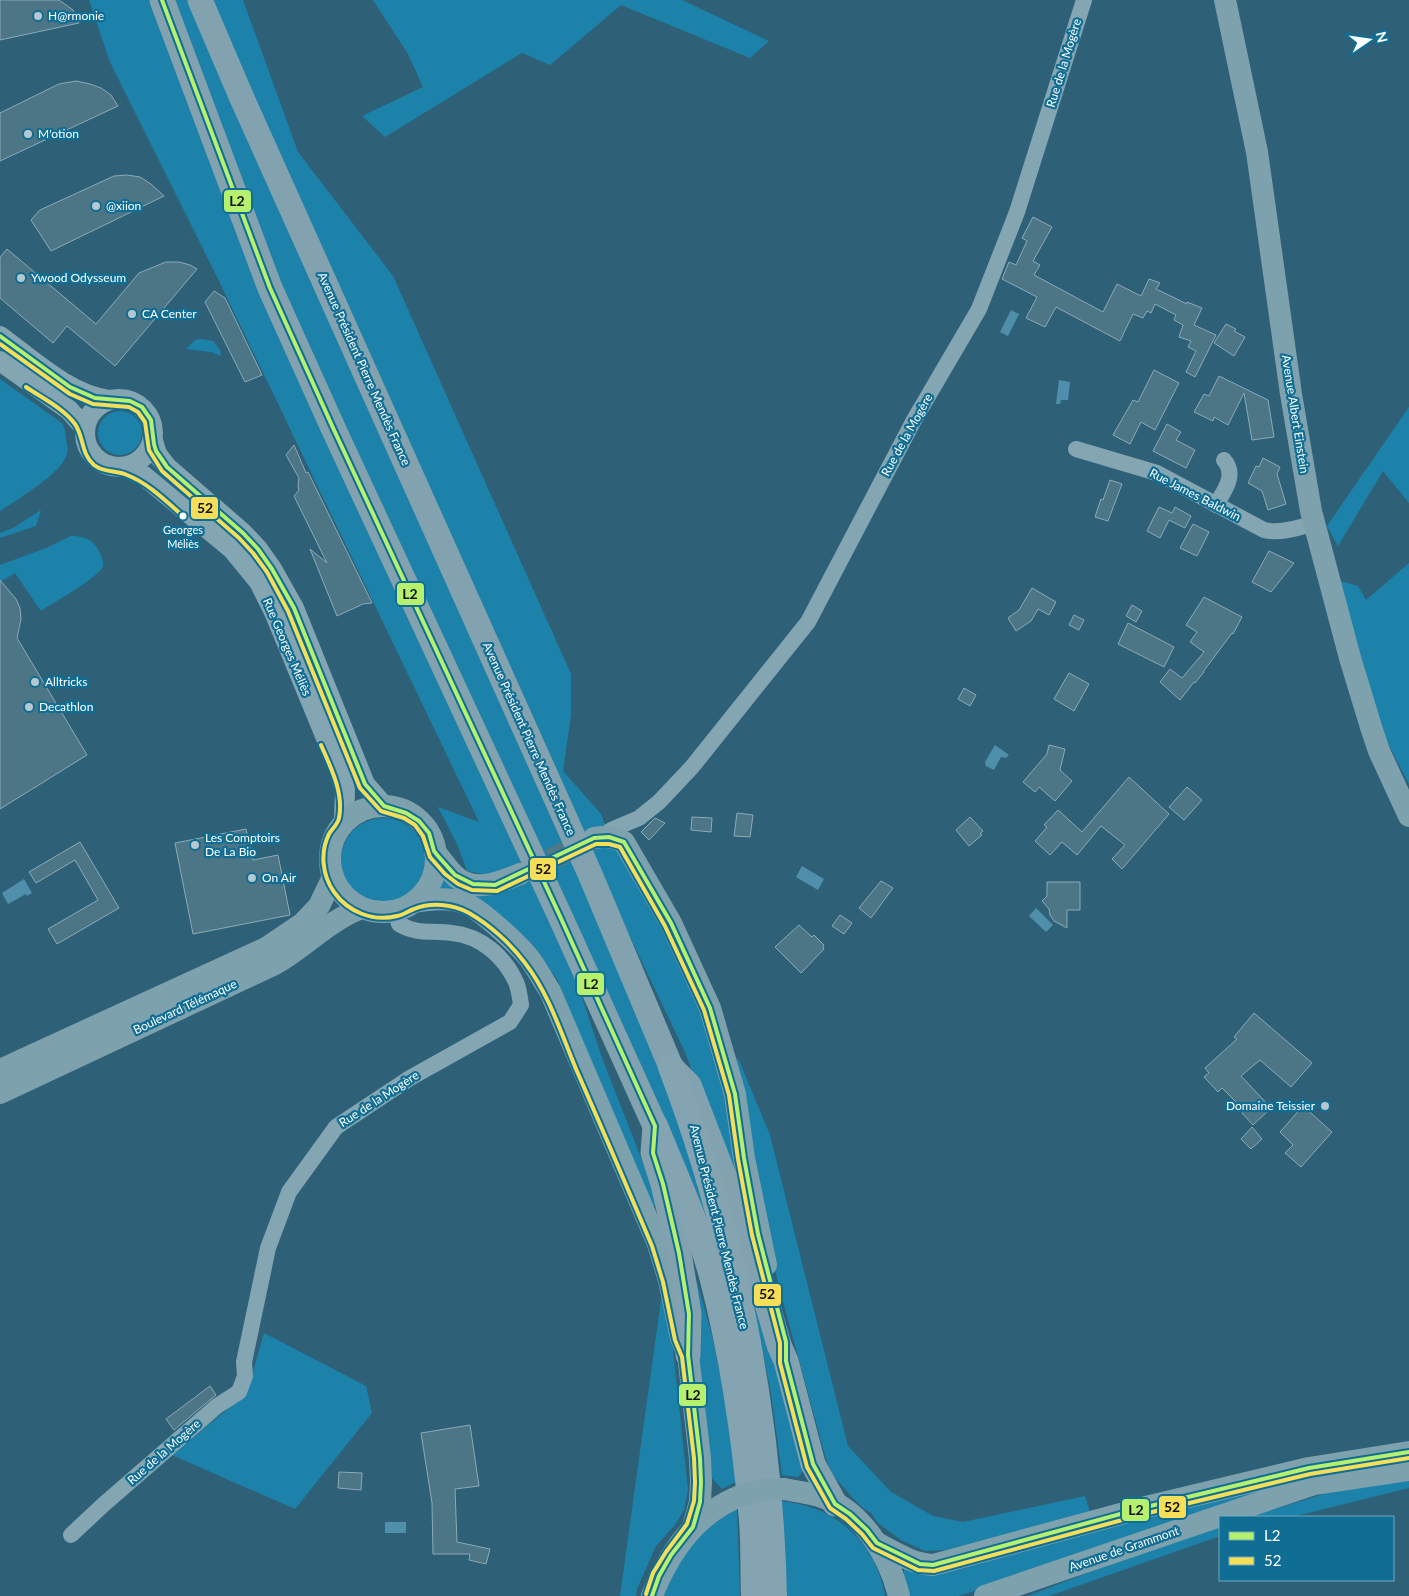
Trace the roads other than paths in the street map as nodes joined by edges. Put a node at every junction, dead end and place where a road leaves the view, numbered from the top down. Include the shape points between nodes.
1 (162, 0) edge
2 (200, 0) edge
3 (1084, 0) edge
4 (1225, 0) edge
5 (0, 336) edge
6 (0, 361) edge
7 (109, 400) junction
8 (84, 428) junction
9 (153, 441) junction
10 (1076, 449) dead end
11 (1224, 460) dead end
12 (126, 467) junction
13 (1216, 505) junction
14 (1314, 523) junction
15 (384, 806) junction
16 (1409, 816) edge
17 (344, 823) junction
18 (608, 839) joint
19 (435, 852) junction
20 (520, 874) tunnel mouth
21 (333, 877) junction
22 (404, 906) junction
23 (362, 908) junction
24 (672, 1067) junction
25 (0, 1070) edge
26 (0, 1093) edge
27 (655, 1126) junction
28 (688, 1355) junction
29 (786, 1361) junction
30 (1409, 1452) edge
31 (1409, 1470) edge
32 (835, 1504) junction
33 (1219, 1516) edge
34 (1220, 1516) edge
35 (693, 1527) junction
36 (72, 1535) dead end
37 (877, 1543) junction
38 (652, 1596) edge
39 (754, 1596) edge
40 (774, 1596) edge
41 (899, 1596) edge
42 (985, 1596) edge

1 - 27 main road, Avenue Président Pierre Mendès France via 270,288
2 - 24 main road, Avenue Président Pierre Mendès France via 590,874
3 - 18 street, Rue de la Mogère via 1017,212 979,309 914,420 808,622 692,767 659,802
4 - 14 main road, Avenue Albert Einstein via 1257,152 1291,394
5 - 7 street via 70,387
6 - 8 street via 69,410
7 - 8 street via 98,406
7 - 9 street via 123,398 137,403 148,413
8 - 12 street via 87,444 98,460 106,465
9 - 12 street via 148,453
9 - 15 street, Rue Georges Méliès via 157,454 167,467 243,533 272,568 294,608 365,784
10 - 13 street, Rue James Baldwin via 1156,473
11 - 13 street via 1230,475
12 - 17 street, Rue Georges Méliès via 150,481 232,549 259,582 340,772 345,790
13 - 14 street, Rue James Baldwin via 1270,532
14 - 16 main road, Avenue Albert Einstein via 1371,727
15 - 17 main road via 369,808
15 - 19 main road via 396,808 418,820 432,840
17 - 21 main road via 330,851
18 - 29 main road via 671,923 710,1008 734,1094 758,1234 786,1342
19 - 20 main road via 454,875 467,883 495,884
19 - 22 main road via 429,885
21 - 23 main road via 344,895
21 - 25 main road, Boulevard Télémaque via 318,906 303,923 266,948
22 - 23 main road via 384,912
22 - 28 main road via 428,899 468,904 498,927 529,958 550,991 658,1244
22 - 36 street, Rue de la Mogère via 399,924 411,931 454,933 490,946 517,984 522,1005 510,1022 410,1078 336,1127 290,1192 268,1248 244,1362 244,1376 238,1392 217,1406
23 - 26 main road, Boulevard Télémaque via 349,912 275,964
24 - 29 main road via 690,1085 733,1199
24 - 40 highway, Avenue Président Pierre Mendès France via 693,1122 716,1203 746,1330 765,1452
27 - 28 main road via 654,1153 679,1253 689,1314
27 - 39 highway, Avenue Président Pierre Mendès France via 685,1198 708,1266 726,1336 752,1522
28 - 35 main road via 701,1482 700,1502
29 - 32 main road via 813,1464
30 - 37 main road via 1308,1468 933,1564 920,1564
31 - 34 main road, Avenue de Grammont via 1314,1484
32 - 35 main road, bridge via 820,1496 784,1489 762,1490 714,1508
32 - 37 main road via 850,1514
33 - 42 main road, Avenue de Grammont
35 - 38 main road via 671,1555
37 - 41 main road via 894,1575

